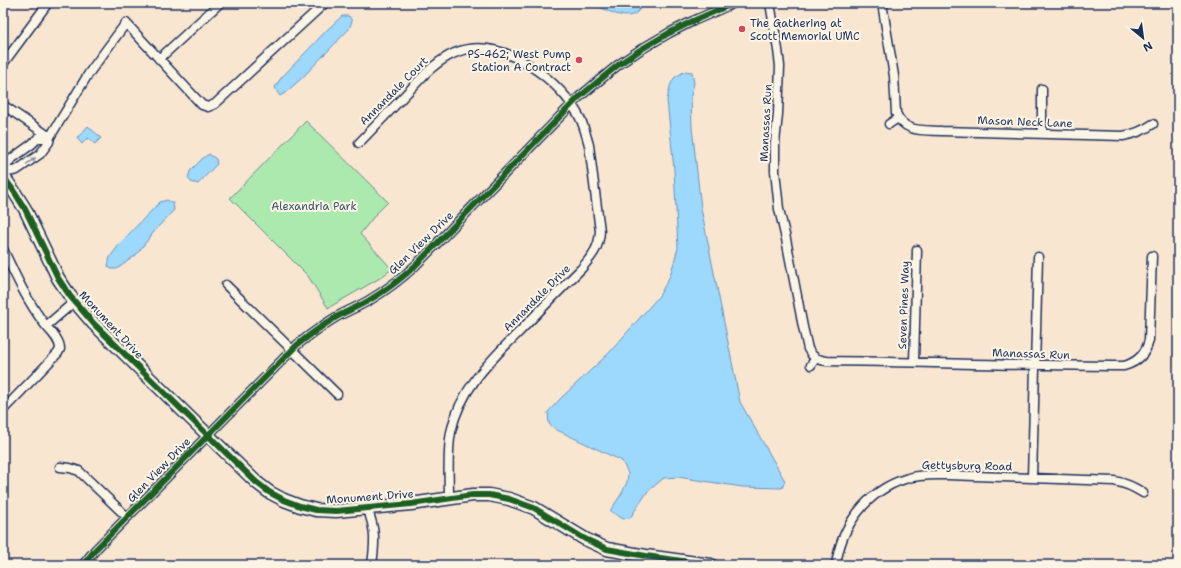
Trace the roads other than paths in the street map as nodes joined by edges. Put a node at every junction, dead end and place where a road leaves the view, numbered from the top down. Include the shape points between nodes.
1 (48, 3) edge
2 (220, 3) edge
3 (325, 3) edge
4 (734, 3) edge
5 (770, 3) edge
6 (882, 3) edge
7 (159, 59) junction
8 (3, 64) edge
9 (1042, 88) dead end
10 (3, 105) edge
11 (571, 105) junction
12 (898, 118) junction
13 (889, 124) dead end
14 (1152, 124) dead end
15 (1042, 134) junction
16 (50, 137) junction
17 (358, 143) dead end
18 (3, 174) edge
19 (3, 249) edge
20 (917, 250) dead end
21 (1038, 256) dead end
22 (1152, 256) dead end
23 (226, 285) dead end
24 (74, 302) junction
25 (46, 326) junction
26 (292, 350) junction
27 (914, 362) junction
28 (1035, 365) junction
29 (337, 394) dead end
30 (3, 410) edge
31 (207, 435) junction
32 (60, 467) dead end
33 (1032, 478) junction
34 (1143, 493) dead end
35 (448, 498) junction
36 (367, 508) junction
37 (127, 517) junction
38 (83, 565) edge
39 (372, 565) edge
40 (711, 565) edge
41 (836, 565) edge

1 - 8 street
2 - 7 street
3 - 7 street via 213,106 202,105
4 - 11 street, Glen View Drive via 692,20 640,50
5 - 27 street, Manassas Run via 780,66 775,171 808,350 814,362
6 - 12 street
7 - 16 street via 126,23 89,73
9 - 15 street
10 - 16 street
11 - 17 street, Annandale Court via 560,91 525,63 496,50 469,49 438,62
11 - 26 street, Glen View Drive via 402,277 385,290 318,329
11 - 35 street, Annandale Drive via 581,122 589,145 599,239 593,255 489,362 472,383 451,431
12 - 13 street
12 - 15 street, Mason Neck Lane via 904,125 915,129
14 - 15 street, Mason Neck Lane via 1144,130 1123,136
18 -> 16 street via 17,170 40,154
16 - 18 street via 38,138 10,160
18 - 24 street, Monument Drive via 25,209 58,278
19 - 25 street
20 - 27 street, Seven Pines Way
21 - 28 street
22 - 28 street, Manassas Run via 1149,340 1144,354 1138,360 1124,366
23 - 26 street
24 - 25 street
24 - 31 street, Monument Drive
25 - 30 street via 59,341 60,350
26 - 29 street
26 - 31 street, Glen View Drive
27 - 28 street, Manassas Run
28 - 33 street
31 - 36 street, Monument Drive via 256,482 284,500 316,510
31 - 37 street, Glen View Drive
32 - 37 street via 79,471
33 - 34 street, Gettysburg Road via 1114,481 1134,487
33 - 41 street, Gettysburg Road via 920,476 892,484 869,499 859,510 843,540
35 - 36 street, Monument Drive
35 - 40 street, Monument Drive via 473,495 509,499 534,508 585,539 608,549
36 - 39 street via 374,534
37 - 38 street, Glen View Drive

